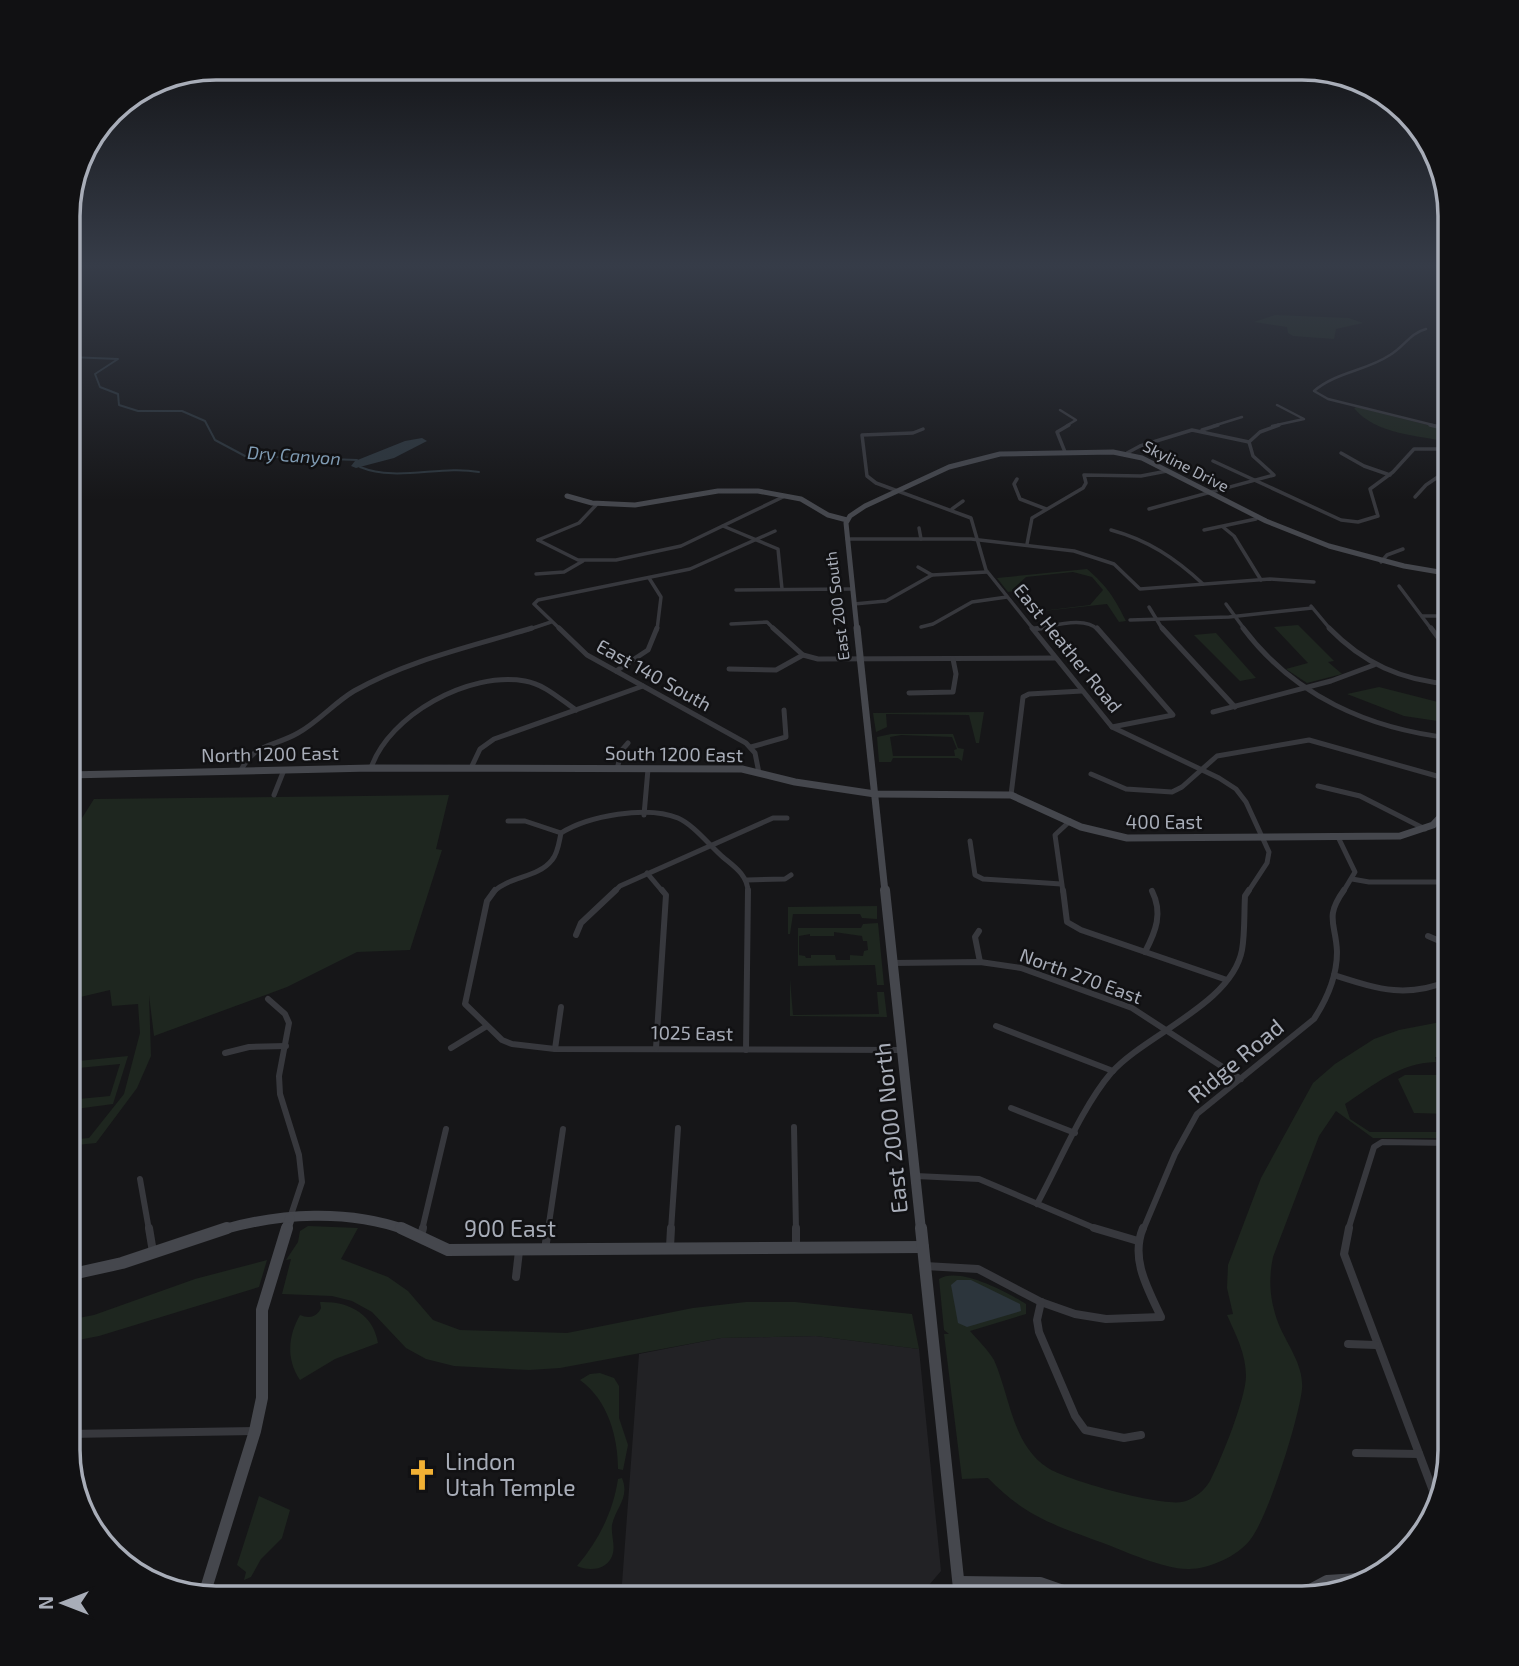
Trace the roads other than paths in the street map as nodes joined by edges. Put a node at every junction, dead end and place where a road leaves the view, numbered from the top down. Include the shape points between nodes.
1 (1401, 346) edge
2 (1277, 405) dead end
3 (1060, 410) dead end
4 (1242, 417) dead end
5 (1438, 427) edge
6 (923, 429) dead end
7 (1202, 430) junction
8 (1249, 442) junction
9 (1438, 451) edge
10 (1065, 452) junction
11 (1127, 453) junction
12 (1341, 453) dead end
13 (1213, 461) dead end
14 (1167, 471) junction
15 (1390, 475) junction
16 (1438, 476) edge
17 (1017, 480) dead end
18 (1252, 481) junction
19 (898, 490) junction
20 (1209, 493) junction
21 (567, 496) dead end
22 (785, 496) junction
23 (1415, 497) dead end
24 (963, 501) dead end
25 (597, 504) junction
26 (952, 509) junction
27 (1046, 509) junction
28 (1149, 509) dead end
29 (1256, 519) junction
30 (847, 520) junction
31 (723, 526) junction
32 (1223, 527) junction
33 (919, 528) dead end
34 (1111, 530) dead end
35 (1204, 530) dead end
36 (775, 531) dead end
37 (847, 539) junction
38 (921, 539) junction
39 (758, 540) junction
40 (977, 540) junction
41 (1027, 544) junction
42 (1403, 549) dead end
43 (1105, 559) joint
44 (583, 561) junction
45 (1381, 562) junction
46 (918, 566) dead end
47 (987, 572) junction
48 (1438, 572) edge
49 (537, 575) dead end
50 (932, 575) junction
51 (649, 578) junction
52 (1261, 580) junction
53 (1314, 582) dead end
54 (1203, 584) junction
55 (1399, 586) dead end
56 (782, 589) junction
57 (852, 589) junction
58 (1140, 589) joint
59 (736, 590) dead end
60 (1007, 597) junction
61 (854, 604) junction
62 (1226, 604) dead end
63 (1149, 607) dead end
64 (1422, 616) junction
65 (1438, 616) edge
66 (1235, 617) junction
67 (1156, 619) junction
68 (1130, 620) dead end
69 (551, 622) junction
70 (1091, 623) joint
71 (731, 624) dead end
72 (921, 627) dead end
73 (1033, 629) junction
74 (1438, 637) edge
75 (803, 655) junction
76 (1056, 658) junction
77 (953, 659) junction
78 (861, 664) junction
79 (1374, 665) junction
80 (729, 669) dead end
81 (616, 671) junction
82 (1438, 683) edge
83 (643, 686) junction
84 (1305, 687) junction
85 (1082, 691) junction
86 (953, 692) joint
87 (909, 693) dead end
88 (1026, 695) joint
89 (1235, 707) junction
90 (576, 710) junction
91 (784, 710) dead end
92 (1213, 712) dead end
93 (1172, 717) joint
94 (1112, 727) junction
95 (1438, 736) edge
96 (628, 743) dead end
97 (751, 747) junction
98 (371, 768) junction
99 (471, 768) junction
100 (617, 769) junction
101 (648, 769) junction
102 (1201, 769) junction
103 (241, 770) junction
104 (284, 770) junction
105 (759, 773) junction
106 (1091, 774) dead end
107 (81, 775) edge
108 (1438, 775) edge
109 (1318, 786) dead end
110 (874, 794) junction
111 (274, 795) dead end
112 (1011, 795) junction
113 (645, 815) junction
114 (787, 818) dead end
115 (1438, 820) edge
116 (508, 821) dead end
117 (1070, 821) junction
118 (1425, 829) junction
119 (561, 833) junction
120 (1263, 837) junction
121 (1338, 837) junction
122 (970, 841) dead end
123 (711, 845) junction
124 (647, 873) junction
125 (791, 875) dead end
126 (1352, 879) junction
127 (747, 880) junction
128 (1438, 883) edge
129 (1061, 884) junction
130 (1152, 891) dead end
131 (979, 931) dead end
132 (576, 935) dead end
133 (1428, 936) dead end
134 (1438, 940) edge
135 (1145, 952) junction
136 (980, 962) junction
137 (892, 963) junction
138 (1334, 975) junction
139 (1227, 980) junction
140 (1438, 984) edge
141 (268, 999) dead end
142 (561, 1007) dead end
143 (487, 1026) junction
144 (996, 1026) dead end
145 (1166, 1030) junction
146 (286, 1046) junction
147 (451, 1048) dead end
148 (656, 1048) junction
149 (555, 1049) junction
150 (746, 1050) junction
151 (902, 1051) junction
152 (225, 1053) dead end
153 (1113, 1071) junction
154 (1241, 1079) junction
155 (1011, 1108) dead end
156 (794, 1127) dead end
157 (678, 1128) dead end
158 (446, 1129) dead end
159 (563, 1129) dead end
160 (1075, 1133) junction
161 (1438, 1143) edge
162 (916, 1176) junction
163 (140, 1178) dead end
164 (1037, 1204) junction
165 (290, 1218) junction
166 (421, 1236) junction
167 (1138, 1241) junction
168 (923, 1247) junction
169 (796, 1248) junction
170 (545, 1250) junction
171 (670, 1250) junction
172 (519, 1251) junction
173 (153, 1252) junction
174 (925, 1266) junction
175 (80, 1273) edge
176 (516, 1277) dead end
177 (1041, 1302) junction
178 (1348, 1345) dead end
179 (1376, 1345) junction
180 (255, 1432) junction
181 (80, 1434) edge
182 (1141, 1435) dead end
183 (1356, 1453) dead end
184 (1419, 1454) junction
185 (1432, 1489) edge
186 (1338, 1580) edge
187 (958, 1582) junction
188 (1321, 1584) edge
189 (207, 1585) edge
190 (958, 1586) edge
191 (1049, 1586) edge

1 - 5 street via 1393,354 1314,391 1328,399
2 - 8 street via 1304,418 1263,429
3 - 10 street via 1076,420 1057,432
4 - 7 street
6 - 19 street, East Heather Road via 861,436 867,476
7 - 8 street
7 - 11 street via 1172,435
8 - 18 street via 1253,456 1274,474
9 - 15 street via 1416,449
10 - 11 street, Skyline Drive
10 - 19 street, Skyline Drive via 1008,453 954,465
11 - 14 street, Skyline Drive
12 - 15 street
13 - 18 street
14 - 20 street, Skyline Drive
14 - 27 street via 1141,476 1084,475 1084,486
15 - 18 street via 1370,489 1378,516 1354,522 1337,519
16 - 23 street
17 - 27 street via 1014,484 1020,499
18 - 20 street
19 - 26 street, East Heather Road
19 - 30 street, Skyline Drive
20 - 28 street
20 - 29 street, Skyline Drive
21 - 25 street
22 - 25 street via 735,490 656,504
22 - 30 street
22 - 31 street
24 - 26 street
25 - 44 street via 587,519 538,540
26 - 40 street, East Heather Road via 971,517
27 - 41 street via 1030,521
29 - 32 street
29 - 45 street, Skyline Drive
30 - 37 street
31 - 39 street
31 - 44 street via 668,550 611,561
32 - 35 street
32 - 52 street via 1234,536
33 - 38 street
34 - 54 street via 1168,553
36 - 39 street
37 - 38 street
37 - 57 street, East 200 South
38 - 40 street
39 - 51 street via 705,565
39 - 56 street via 779,551
40 - 41 street
40 - 47 street, East Heather Road
41 - 43 street
42 - 45 street
43 - 58 street
44 - 49 street via 564,572
45 - 48 street, Skyline Drive
46 - 50 street
47 - 50 street
47 - 60 street, East Heather Road
50 - 61 street via 886,601
51 - 69 street, East 140 South via 538,600 535,607
51 - 81 street via 661,597 655,642 649,652
52 - 53 street
52 - 54 street
54 - 58 street
55 - 64 street
56 - 57 street
56 - 59 street
57 - 61 street, East 200 South
60 - 72 street via 972,602
60 - 73 street, East Heather Road
61 - 78 street, East 200 South
62 - 66 street
63 - 67 street
64 - 65 street
64 - 74 street
66 - 67 street
66 - 79 street via 1312,607 1340,639
66 - 84 street via 1269,659
67 - 68 street
67 - 89 street
69 - 81 street, East 140 South via 587,655
69 - 103 street via 392,672 353,692 297,734 263,746
70 - 73 street
70 - 93 street
71 - 75 street via 766,622
73 - 76 street, East Heather Road
75 - 78 street
75 - 80 street via 776,670
76 - 77 street
76 - 85 street, East Heather Road
77 - 78 street
77 - 86 street
78 - 110 street, East 2000 North
79 - 82 street via 1410,680
79 - 84 street
81 - 83 street, East 140 South
83 - 90 street
83 - 97 street, East 140 South
84 - 89 street
84 - 95 street via 1346,713 1403,731
85 - 88 street
85 - 94 street, East Heather Road
86 - 87 street
88 - 112 street
89 - 92 street
90 - 98 street via 526,681 501,680 456,692 390,733
90 - 99 street via 494,738 480,749
91 - 97 street via 786,737
93 - 94 street
94 - 102 street, East Heather Road
96 - 100 street
97 - 105 street
98 - 99 street, North 1200 East
98 - 104 street, North 1200 East
99 - 100 street, South 1200 East
100 - 101 street, South 1200 East
101 - 105 street, South 1200 East
101 - 113 street
102 - 106 street via 1172,792 1126,789
102 - 108 street via 1217,756 1309,740
102 - 120 street, East Heather Road via 1236,789
103 - 104 street, North 1200 East
103 - 107 street, North 1200 East
104 - 111 street
105 - 110 street, South 1200 East
109 - 118 street via 1378,803
110 - 112 street, 400 East
110 - 137 street, East 2000 North
112 - 117 street, 400 East
113 - 119 street via 586,818
113 - 123 street via 680,820
114 - 123 street via 773,818
115 - 118 street, 400 East
116 - 119 street via 525,821
117 - 120 street, 400 East via 1127,838
117 - 129 street via 1055,835
118 - 121 street, 400 East via 1391,836
119 - 143 street, 1025 East via 548,864 503,881 487,901 465,997 469,1010
120 - 121 street, 400 East
120 - 139 street, East Heather Road via 1269,858 1245,896 1243,944
121 - 126 street via 1353,865
122 - 129 street via 975,875 983,879
123 - 124 street
123 - 127 street
124 - 132 street via 620,886 581,923
124 - 148 street via 666,895
125 - 127 street
126 - 128 street
126 - 138 street, Ridge Road via 1332,910 1338,959
127 - 150 street
129 - 135 street via 1067,922
130 - 135 street via 1159,908 1158,926
131 - 136 street via 975,937
133 - 134 street
135 - 139 street
136 - 137 street, North 270 East
136 - 145 street, North 270 East via 1021,968 1117,1002
137 - 151 street, East 2000 North
138 - 140 street via 1404,994
138 - 154 street, Ridge Road via 1314,1019
139 - 145 street, East Heather Road
141 - 146 street via 289,1023
142 - 149 street
143 - 147 street
143 - 149 street, 1025 East via 512,1044
144 - 153 street
145 - 153 street, East Heather Road
145 - 154 street, North 270 East
146 - 152 street
146 - 165 street via 280,1094 302,1169
148 - 149 street, 1025 East
148 - 150 street, 1025 East
150 - 151 street, 1025 East
151 - 162 street, East 2000 North
153 - 160 street, East Heather Road
154 - 167 street, Ridge Road via 1197,1114
155 - 160 street
156 - 169 street
157 - 171 street
158 - 166 street
159 - 170 street
160 - 164 street, East Heather Road
161 - 179 street via 1382,1142 1374,1147 1345,1240 1344,1254
162 - 164 street via 970,1177
162 - 168 street, East 2000 North
163 - 173 street
164 - 167 street via 1101,1232
165 - 166 street, 900 East via 363,1220
165 - 173 street, 900 East via 233,1226
165 - 180 street via 262,1310 261,1398
166 - 172 street, 900 East via 448,1250
167 - 177 street, Ridge Road via 1141,1274 1161,1317 1106,1319
168 - 169 street, 900 East
168 - 174 street, East 2000 North
169 - 171 street, 900 East
170 - 171 street, 900 East
170 - 172 street, 900 East
172 - 176 street
173 - 175 street, 900 East
174 - 177 street via 978,1269
174 - 187 street, East 2000 North
177 - 182 street via 1039,1332 1085,1430 1124,1438
178 - 179 street
179 - 184 street
180 - 181 street
180 - 189 street
183 - 184 street
184 - 185 street
186 - 188 street
187 - 190 street
187 - 191 street

